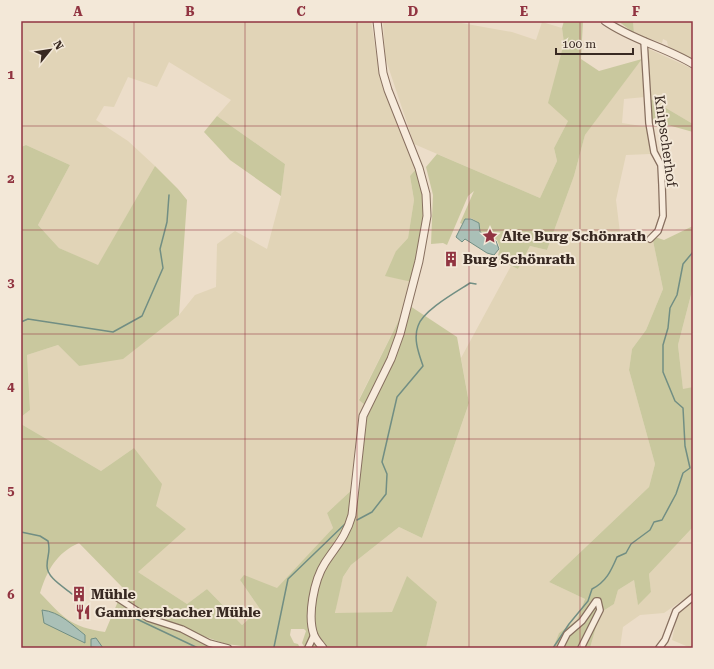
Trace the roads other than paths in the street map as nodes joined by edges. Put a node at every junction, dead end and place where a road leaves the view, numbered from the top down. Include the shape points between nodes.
1 (377, 21) edge
2 (605, 21) edge
3 (644, 42) junction
4 (693, 64) edge
5 (650, 239) dead end
6 (113, 595) dead end
7 (693, 597) edge
8 (314, 635) junction
9 (228, 648) edge
10 (308, 648) edge
11 (323, 648) edge
12 (560, 648) edge
13 (581, 648) edge
14 (660, 648) edge

1 - 8 street via 383,73 419,168 426,194 426,232 400,334 391,360 363,416 352,515 348,530 324,564 313,594
2 - 3 street
3 - 4 street
3 - 5 street, Knipscherhof via 649,123 654,152 661,165 663,216 658,231
6 - 9 street via 148,618 182,628 209,643
7 - 14 street via 676,611
8 - 10 street
8 - 11 street
12 - 13 street via 567,634 582,621 598,601 601,605 600,610

